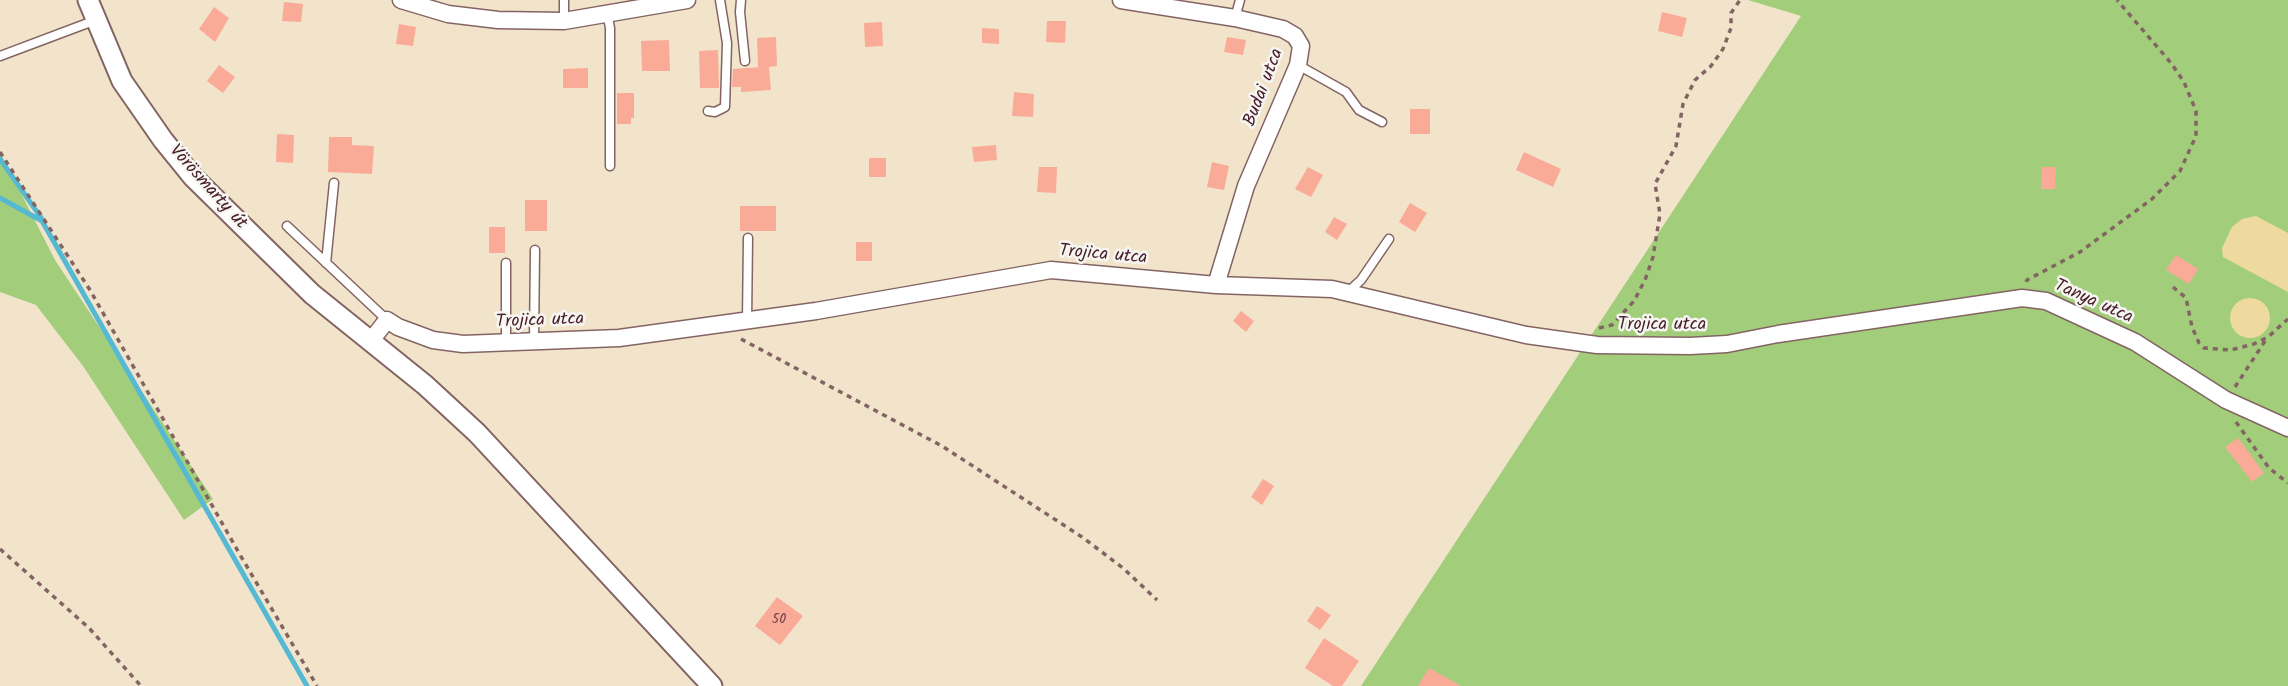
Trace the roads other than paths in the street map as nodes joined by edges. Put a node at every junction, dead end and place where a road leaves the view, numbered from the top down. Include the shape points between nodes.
1 (88, 0) edge
2 (401, 0) edge
3 (564, 0) edge
4 (687, 0) edge
5 (720, 0) edge
6 (741, 0) edge
7 (1121, 0) edge
8 (1240, 0) edge
9 (646, 3) edge
10 (607, 12) junction
11 (1235, 18) junction
12 (96, 20) junction
13 (564, 20) junction
14 (0, 56) edge
15 (745, 61) dead end
16 (1298, 65) junction
17 (708, 111) dead end
18 (1382, 122) dead end
19 (610, 166) dead end
20 (334, 184) dead end
21 (287, 226) dead end
22 (748, 238) dead end
23 (1389, 239) dead end
24 (535, 250) dead end
25 (326, 262) junction
26 (506, 263) dead end
27 (1216, 285) junction
28 (1348, 292) junction
29 (387, 320) junction
30 (747, 321) junction
31 (1778, 334) joint
32 (370, 342) junction
33 (534, 342) junction
34 (506, 343) junction
35 (2288, 428) edge
36 (712, 686) edge

1 - 12 street, Vörösmarty út
2 - 13 street via 448,15
3 - 13 lane
4 - 9 street
5 - 17 lane via 727,43 725,107 715,113
6 - 15 lane
7 - 11 street, Budai utca
8 - 11 lane
9 - 10 street
10 - 13 street
10 - 19 lane
11 - 16 street, Budai utca via 1295,36 1301,46
12 - 14 lane
12 - 32 street, Vörösmarty út via 122,81 193,177 312,294
16 - 18 lane via 1346,92 1359,110
16 - 27 street, Budai utca via 1246,186
20 - 25 lane
21 - 25 lane, Trojica utca
22 - 30 lane
23 - 28 lane
24 - 33 lane
25 - 29 lane, Trojica utca
26 - 34 lane
27 - 28 street, Trojica utca
27 - 30 street, Trojica utca via 1051,270
28 - 31 street, Trojica utca via 1526,335 1597,345 1727,344
29 - 32 street
29 - 34 street, Trojica utca via 433,340
30 - 33 street, Trojica utca via 619,338
31 - 35 street, Tanya utca via 2022,298 2046,301 2136,342 2230,401
32 - 36 street, Vörösmarty út via 477,433
33 - 34 street, Trojica utca

